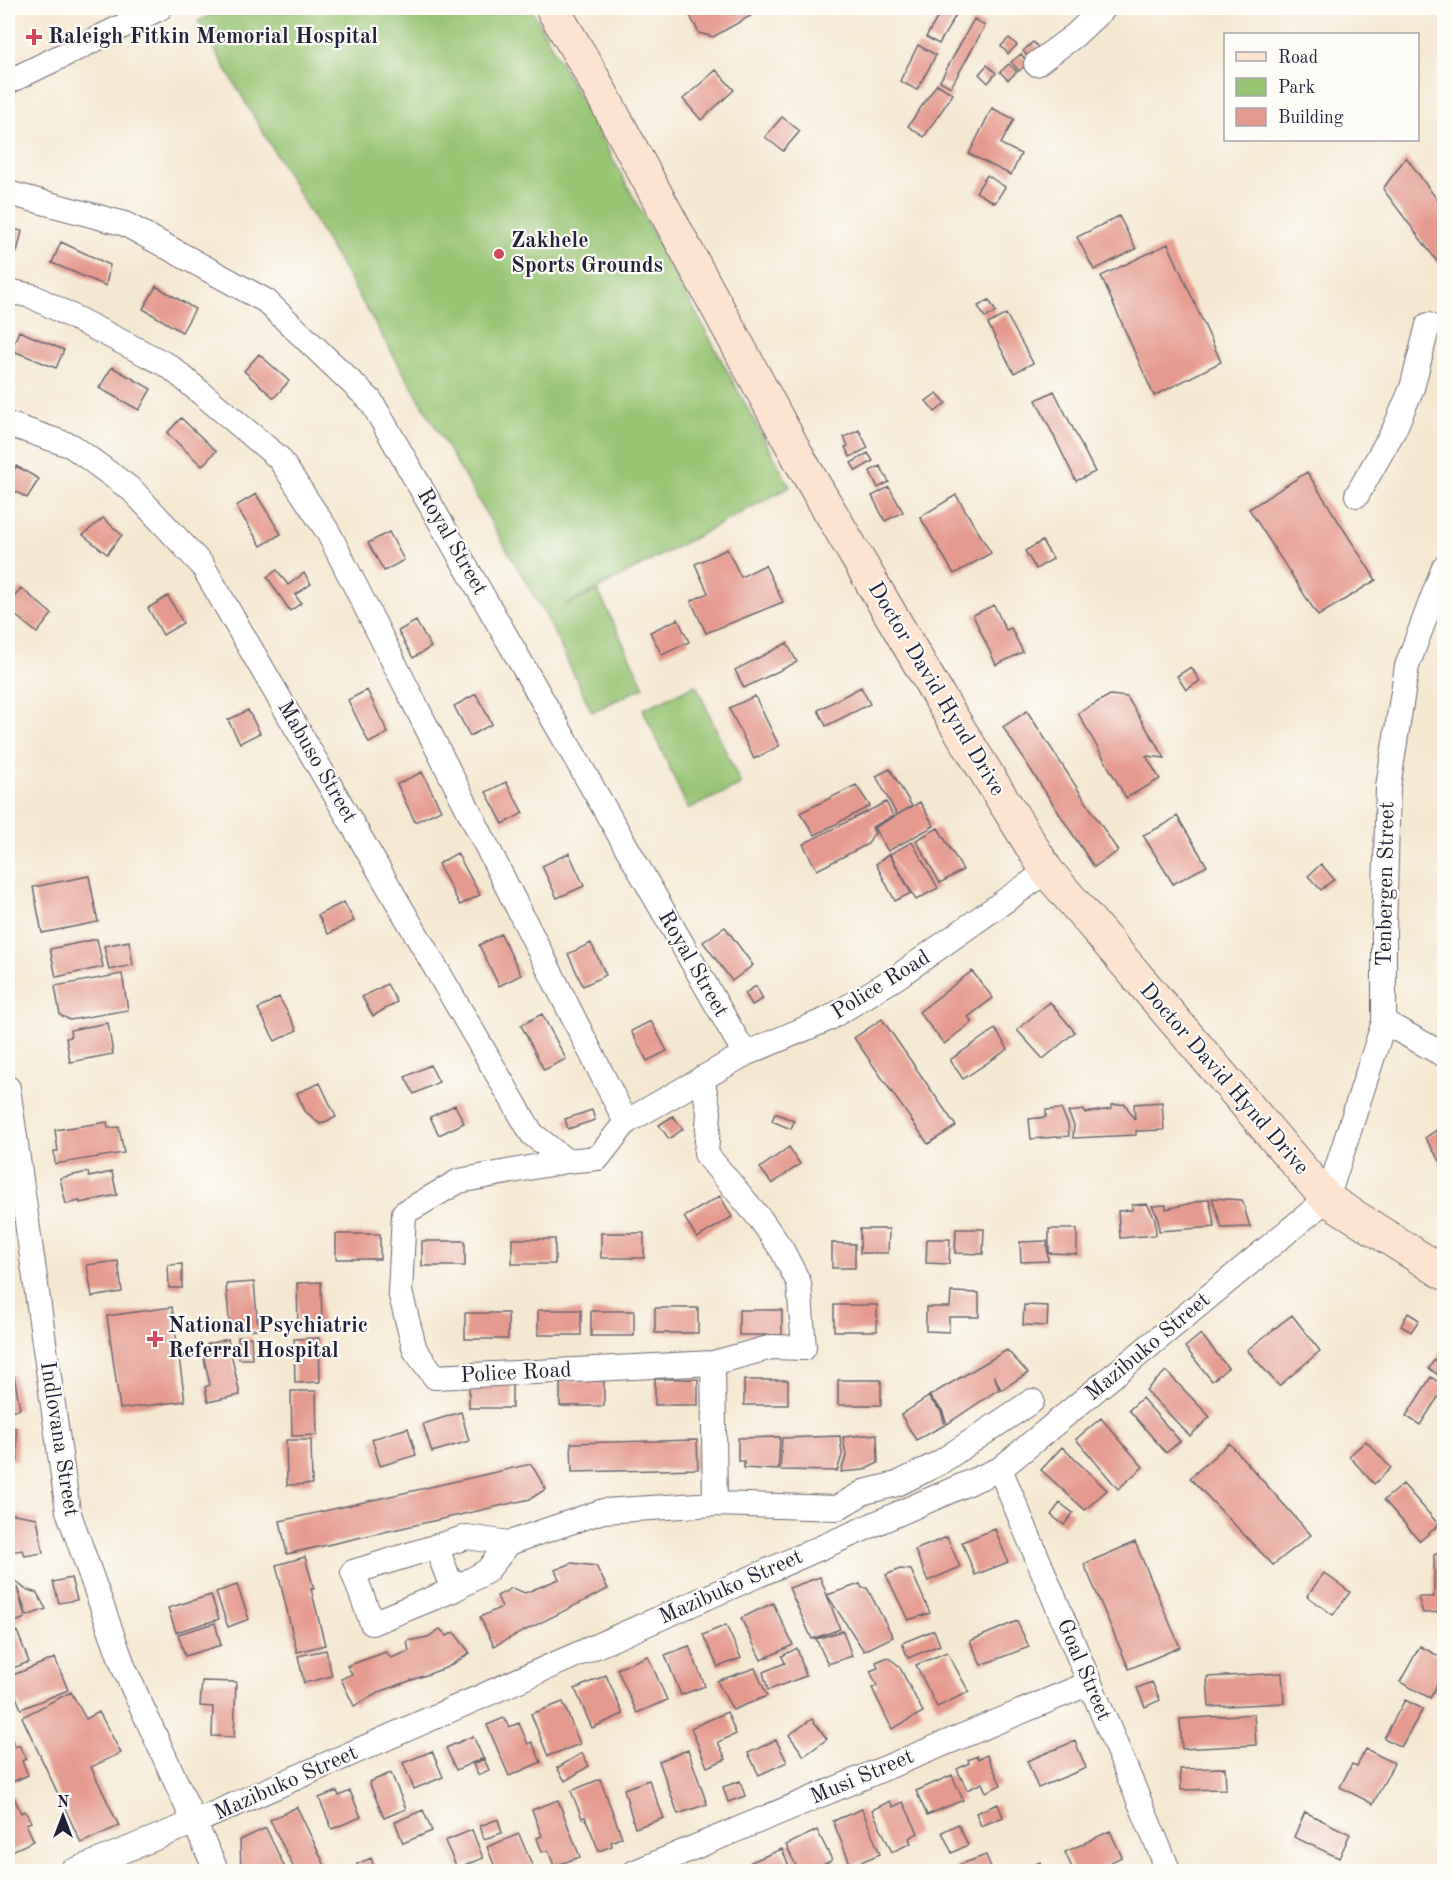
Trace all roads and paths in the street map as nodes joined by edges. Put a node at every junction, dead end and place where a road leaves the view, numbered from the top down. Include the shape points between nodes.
1 (160, 8) edge
2 (552, 8) edge
3 (1104, 8) edge
4 (1036, 64) dead end
5 (8, 82) edge
6 (8, 193) edge
7 (8, 291) edge
8 (1428, 325) dead end
9 (8, 424) edge
10 (1357, 495) dead end
11 (1444, 567) edge
12 (1047, 871) junction
13 (1384, 1022) junction
14 (745, 1054) junction
15 (1444, 1055) edge
16 (702, 1078) junction
17 (8, 1088) edge
18 (626, 1122) junction
19 (566, 1161) junction
20 (1327, 1199) junction
21 (1444, 1273) edge
22 (714, 1363) junction
23 (1032, 1401) dead end
24 (1000, 1469) junction
25 (715, 1504) junction
26 (509, 1543) junction
27 (436, 1546) junction
28 (453, 1590) junction
29 (1090, 1683) junction
30 (195, 1822) junction
31 (71, 1872) edge
32 (217, 1872) edge
33 (635, 1872) edge
34 (1169, 1872) edge

1 - 5 street
2 - 12 main road, Doctor David Hynd Drive via 802,464
3 - 4 street
6 - 14 street, Royal Street via 125,224 266,301 371,401
7 - 18 street via 33,296 169,366 279,458 328,532
8 - 10 street via 1412,388 1395,430
9 - 19 street, Mabuso Street via 72,446 132,490 202,565 532,1134
11 - 13 street, Tenbergen Street via 1407,666 1388,787
12 - 14 street, Police Road via 897,977 828,1019
12 - 20 main road, Doctor David Hynd Drive
13 - 15 street
13 - 20 street, Tenbergen Street
14 - 16 street, Police Road
16 - 18 street, Police Road
16 - 22 street, Police Road via 709,1112 706,1154 761,1220 799,1283 804,1348 772,1347
17 - 30 street, Indlovana Street via 68,1511 124,1668
18 - 19 street, Police Road via 598,1158
19 - 22 street, Police Road via 459,1181 404,1214 400,1292 415,1350 435,1377
20 - 21 main road, Doctor David Hynd Drive
20 - 24 street, Mazibuko Street
22 - 25 street
23 - 25 street via 939,1463 897,1484 864,1492 837,1508
24 - 29 street, Goal Street
24 - 30 street, Mazibuko Street
25 - 26 street via 603,1511
26 - 27 street via 466,1537
26 - 28 street via 487,1572
27 - 28 street
27 - 28 street via 353,1572 372,1623
29 - 33 street, Musi Street
29 - 34 street, Goal Street
30 - 31 street, Mazibuko Street
30 - 32 street, Indlovana Street

